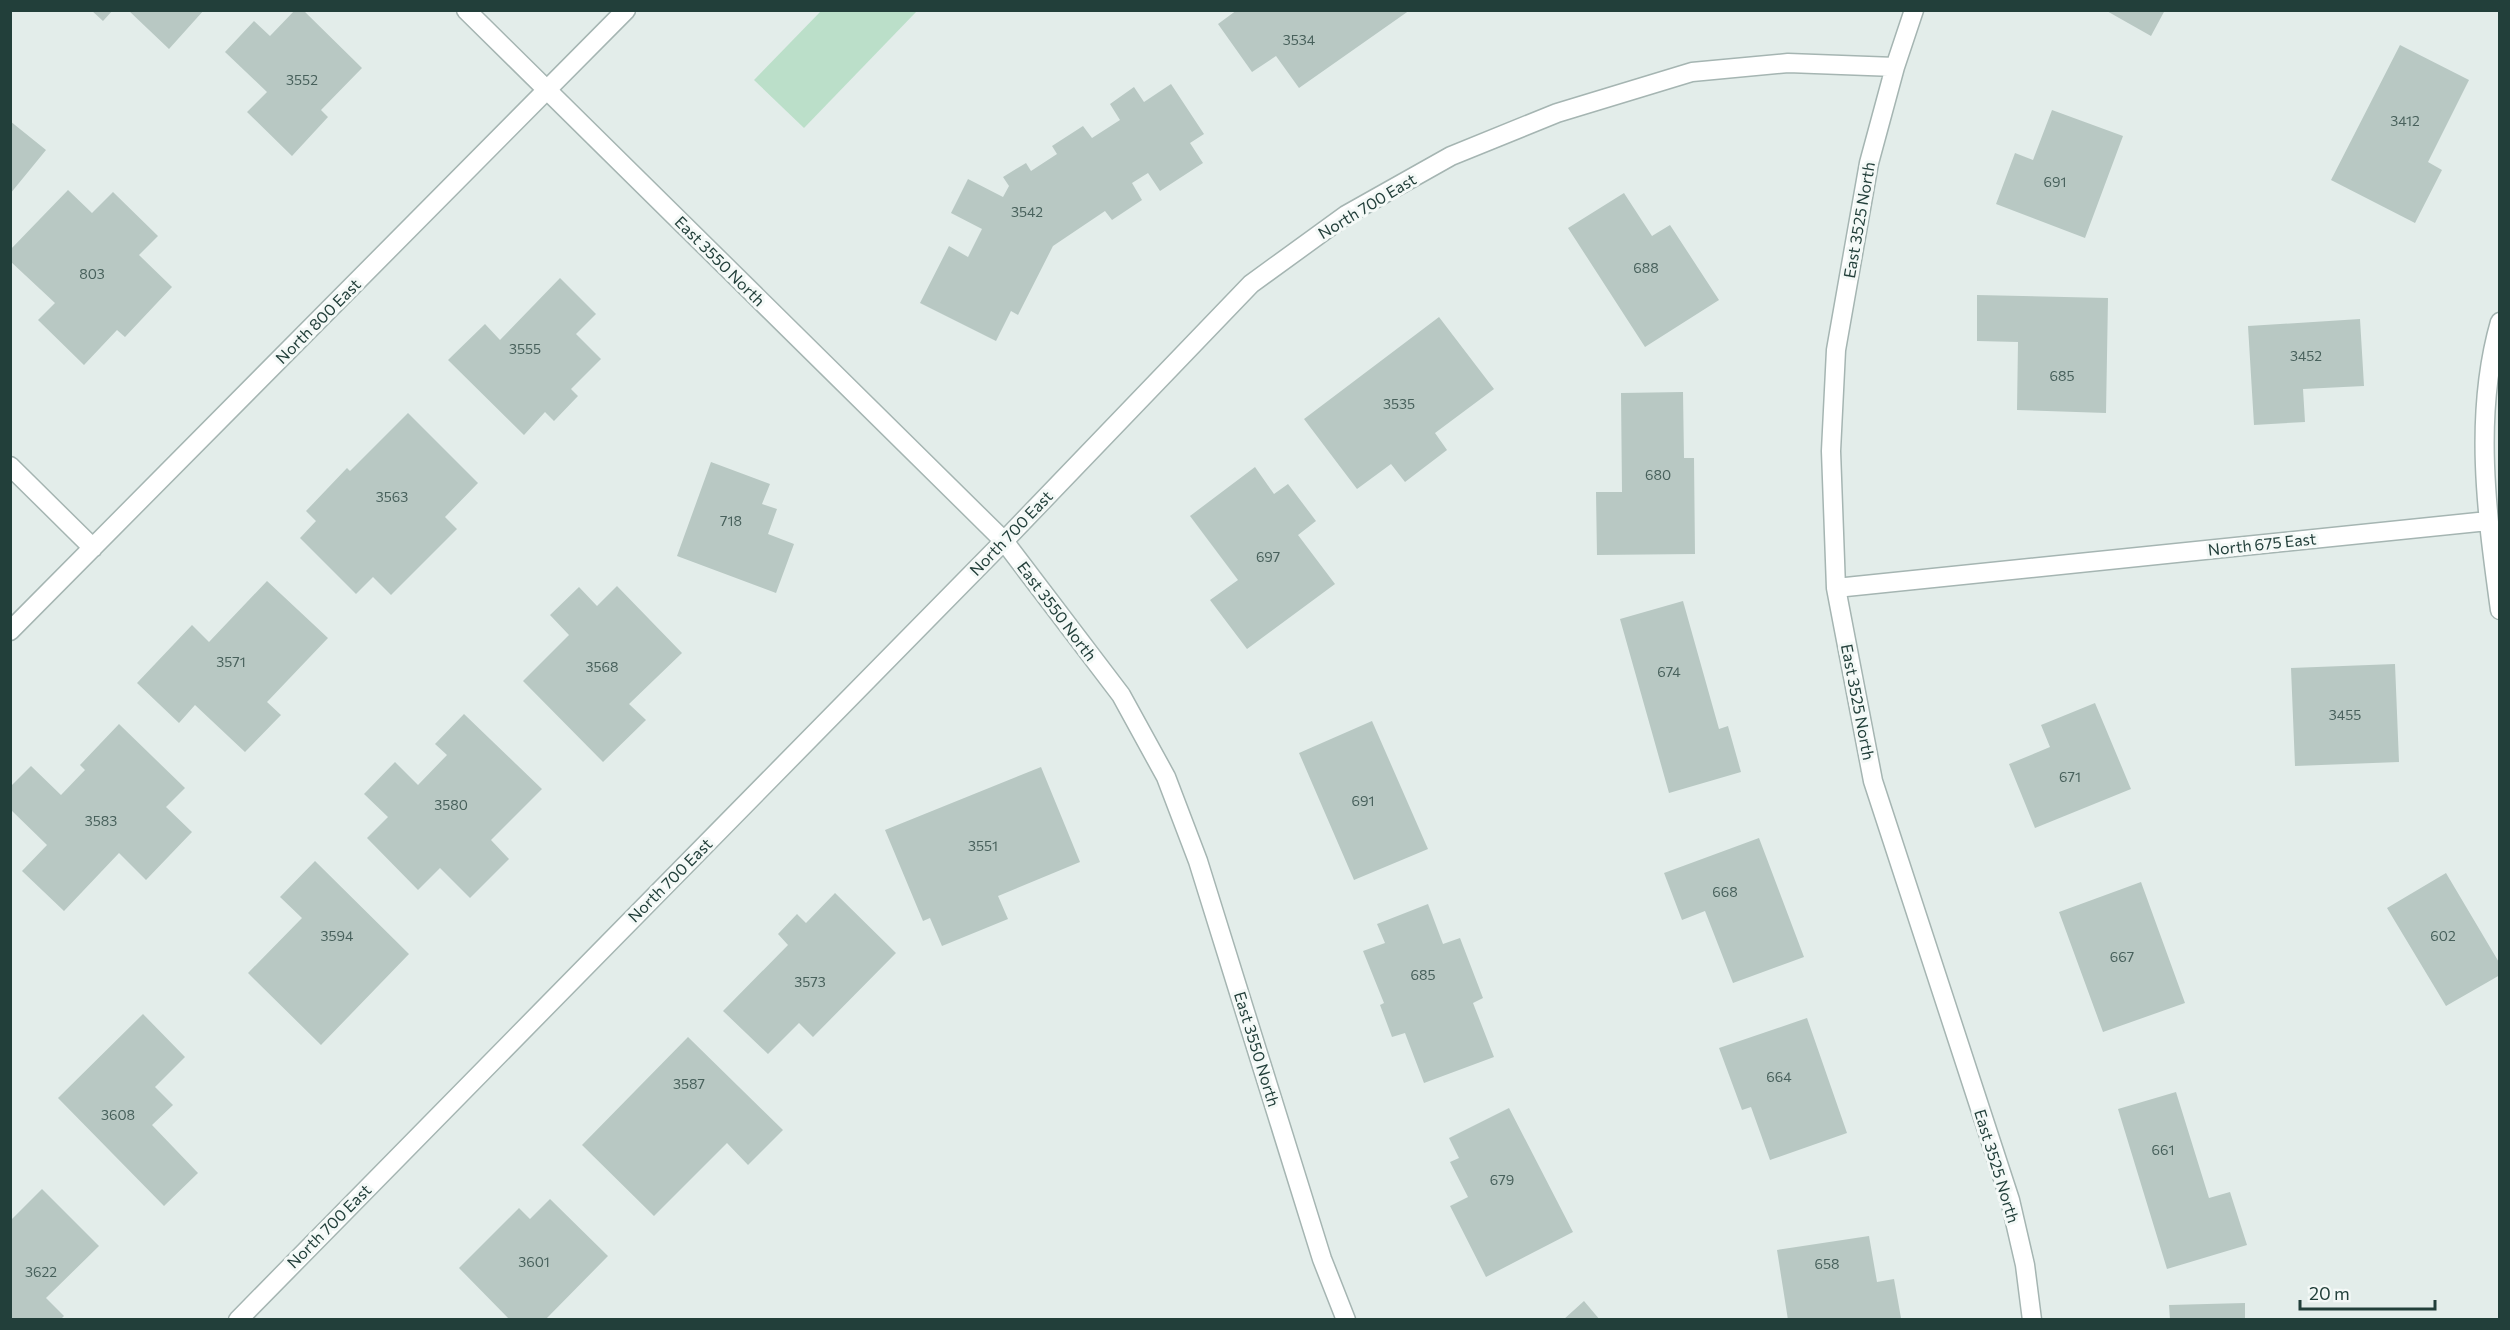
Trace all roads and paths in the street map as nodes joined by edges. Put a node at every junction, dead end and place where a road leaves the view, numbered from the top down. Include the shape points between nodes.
1 (466, 10) edge
2 (626, 10) edge
3 (1914, 10) edge
4 (1895, 67) junction
5 (547, 90) junction
6 (2499, 322) edge
7 (10, 466) edge
8 (2488, 521) junction
9 (1004, 541) junction
10 (93, 548) junction
11 (1836, 588) junction
12 (2499, 610) edge
13 (10, 631) edge
14 (238, 1320) edge
15 (1346, 1320) edge
16 (2032, 1320) edge

1 - 5 street, East 3550 North
2 - 5 street, North 800 East
3 - 4 street
4 - 9 street, North 700 East via 1788,63 1692,72 1557,113 1451,156 1346,215 1251,284
4 - 11 street, East 3525 North via 1869,163 1836,350 1831,451
5 - 9 street, East 3550 North
5 - 10 street, North 800 East
6 - 8 street via 2484,412
7 - 10 street
8 - 11 street, North 675 East
8 - 12 street
9 - 14 street, North 700 East
9 - 15 street, East 3550 North via 1121,695 1166,777 1198,861 1322,1259
10 - 13 street, North 800 East
11 - 16 street, East 3525 North via 1873,781 2010,1200 2025,1265

